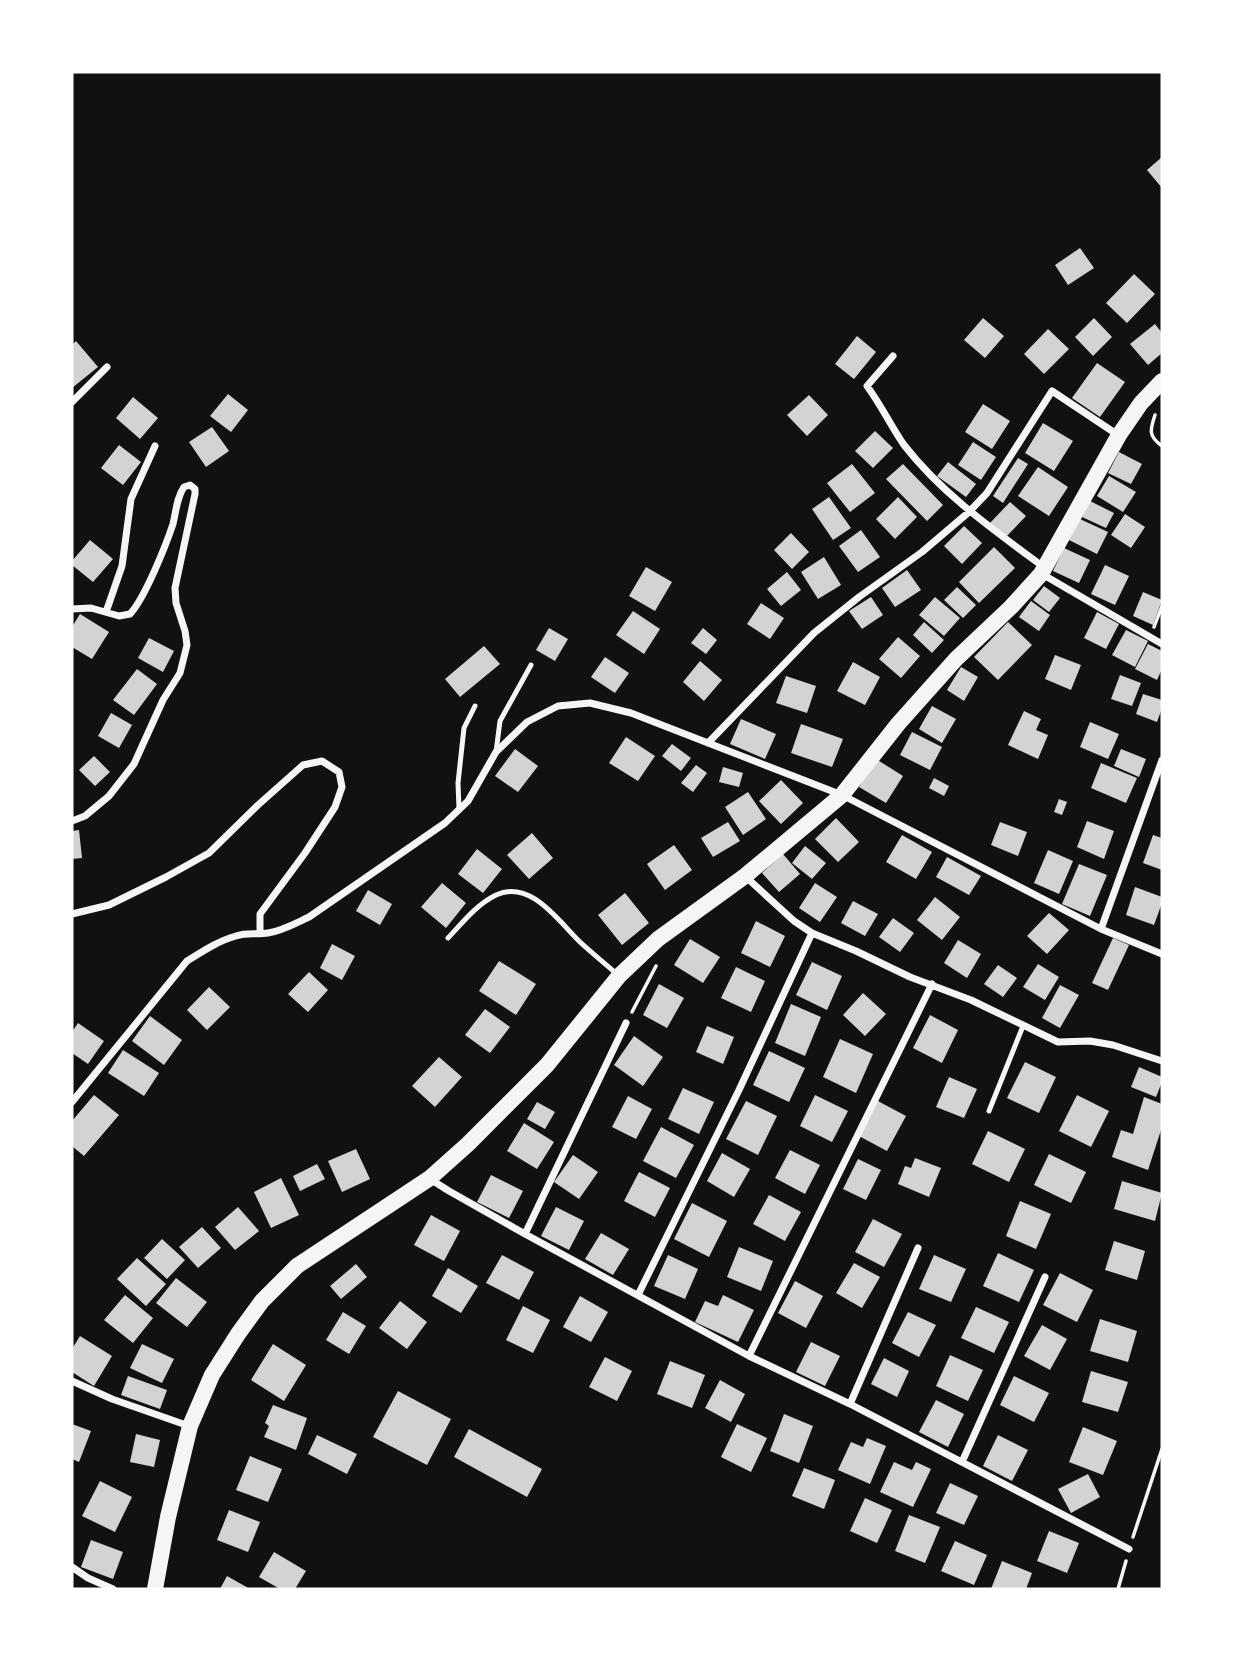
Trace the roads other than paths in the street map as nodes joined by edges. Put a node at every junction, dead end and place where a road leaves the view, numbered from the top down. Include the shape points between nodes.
1 (893, 356) dead end
2 (107, 367) dead end
3 (1162, 381) edge
4 (72, 402) edge
5 (1119, 435) junction
6 (155, 446) dead end
7 (969, 512) junction
8 (1043, 571) junction
9 (72, 608) edge
10 (106, 612) junction
11 (1162, 644) edge
12 (531, 665) dead end
13 (475, 706) dead end
14 (708, 743) junction
15 (496, 752) junction
16 (1162, 760) edge
17 (842, 795) junction
18 (459, 809) junction
19 (72, 821) edge
20 (745, 876) junction
21 (72, 914) edge
22 (1101, 929) junction
23 (260, 933) junction
24 (812, 933) junction
25 (448, 938) dead end
26 (1162, 954) edge
27 (619, 976) junction
28 (932, 984) junction
29 (626, 1023) road end
30 (1023, 1026) junction
31 (1162, 1061) edge
32 (72, 1102) edge
33 (989, 1111) dead end
34 (430, 1178) junction
35 (525, 1234) junction
36 (918, 1248) dead end
37 (1045, 1277) dead end
38 (638, 1295) junction
39 (749, 1356) junction
40 (72, 1381) edge
41 (850, 1404) junction
42 (190, 1426) junction
43 (962, 1462) junction
44 (1129, 1549) road end
45 (72, 1567) edge
46 (113, 1589) edge
47 (155, 1589) edge

1 - 7 street via 867,386 904,444
2 - 4 street
3 - 5 main road
5 - 7 street via 1052,391 987,493
5 - 8 main road
6 - 10 street via 131,499 122,566
7 - 8 street
7 - 14 street via 814,633
8 - 11 street
8 - 17 main road via 956,659
9 - 10 street
10 - 19 street via 119,616 134,610 162,554 181,492 190,485 195,494 175,588 187,645 180,673 134,764 109,796
12 - 15 lane via 500,721
13 - 18 lane via 464,728
14 - 15 street via 631,713 590,704 558,706 527,722
14 - 17 street
15 - 18 street
16 - 22 street
17 - 20 main road
17 - 22 street
18 - 23 street via 309,917
20 - 24 street
20 - 27 main road via 658,939
21 - 23 street via 109,905 209,852 303,765 323,761 339,772 342,787 335,807 260,914
22 - 26 street
23 - 32 street via 234,936 187,961
24 - 28 street
24 - 38 street
25 - 27 lane via 475,908 499,894 519,892 545,904
27 - 34 main road via 547,1065
28 - 30 street
28 - 39 street
29 - 35 street
30 - 31 street via 1058,1042 1113,1045
30 - 33 lane
34 - 35 street
34 - 42 main road via 297,1266 262,1301 212,1375
35 - 38 street
36 - 41 street
37 - 43 street
38 - 39 street
39 - 41 street
40 - 42 street
41 - 43 street
42 - 47 main road
43 - 44 street
45 - 46 street

